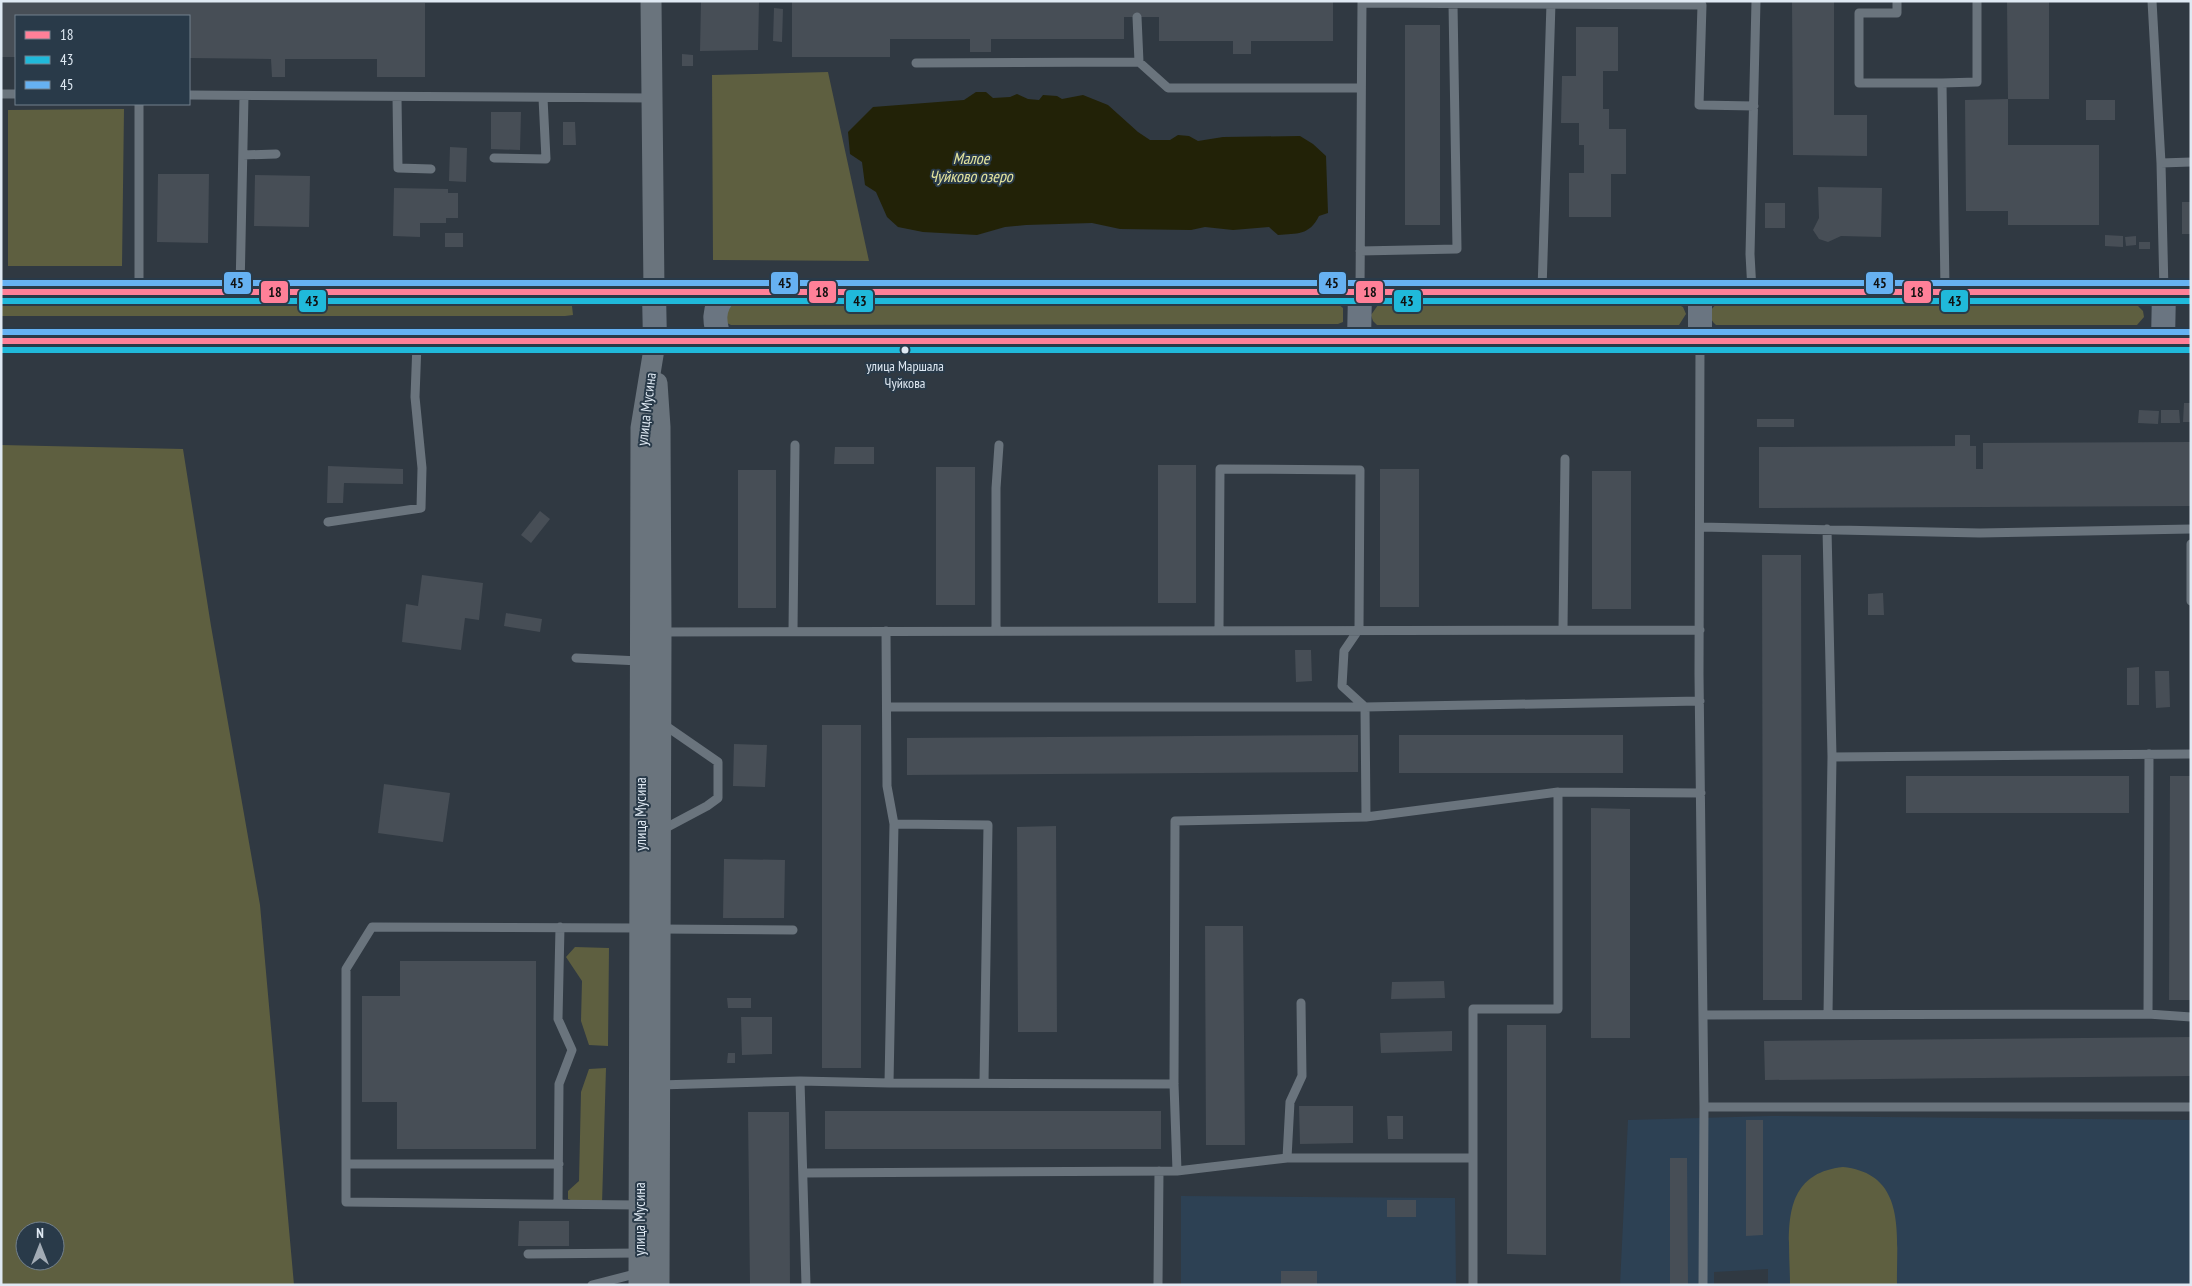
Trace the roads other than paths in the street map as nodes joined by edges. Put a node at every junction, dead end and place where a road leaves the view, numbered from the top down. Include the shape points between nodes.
1 (651, 1) edge
2 (1756, 1) edge
3 (1897, 1) edge
4 (1978, 1) edge
5 (2152, 1) edge
6 (1362, 2) edge
7 (1551, 3) junction
8 (1453, 4) junction
9 (1137, 17) dead end
10 (916, 62) dead end
11 (1139, 62) junction
12 (1942, 83) junction
13 (1361, 88) junction
14 (1, 94) edge
15 (15, 94) edge
16 (190, 95) edge
17 (244, 96) junction
18 (397, 97) junction
19 (543, 98) junction
20 (652, 98) junction
21 (139, 105) edge
22 (1754, 106) junction
23 (276, 154) dead end
24 (243, 155) junction
25 (494, 158) dead end
26 (2191, 162) edge
27 (2161, 163) junction
28 (431, 169) dead end
29 (1360, 251) junction
30 (1945, 291) junction
31 (2164, 291) junction
32 (1, 292) edge
33 (139, 292) junction
34 (240, 292) junction
35 (654, 292) junction
36 (727, 292) junction
37 (1360, 292) junction
38 (1542, 292) junction
39 (1700, 292) junction
40 (1752, 292) junction
41 (2191, 292) edge
42 (1700, 340) junction
43 (1, 341) edge
44 (1359, 341) junction
45 (2163, 341) junction
46 (2191, 341) edge
47 (417, 342) junction
48 (655, 343) junction
49 (721, 343) junction
50 (795, 445) dead end
51 (999, 445) dead end
52 (1565, 459) dead end
53 (328, 522) dead end
54 (1700, 527) junction
55 (1827, 529) junction
56 (2191, 529) edge
57 (2191, 544) edge
58 (2191, 601) edge
59 (1359, 629) junction
60 (996, 630) junction
61 (1219, 630) junction
62 (1564, 630) junction
63 (1700, 630) junction
64 (793, 631) junction
65 (886, 631) junction
66 (650, 632) junction
67 (576, 658) dead end
68 (640, 660) junction
69 (1700, 701) junction
70 (887, 707) junction
71 (1365, 707) junction
72 (660, 722) junction
73 (2149, 754) junction
74 (2191, 754) edge
75 (1832, 757) junction
76 (1558, 792) junction
77 (1701, 793) junction
78 (1366, 817) junction
79 (894, 824) junction
80 (660, 831) junction
81 (560, 926) junction
82 (650, 928) junction
83 (793, 930) dead end
84 (1301, 1003) dead end
85 (1828, 1014) junction
86 (2148, 1014) junction
87 (1704, 1015) junction
88 (2191, 1016) edge
89 (800, 1082) junction
90 (984, 1083) junction
91 (890, 1084) junction
92 (1174, 1084) junction
93 (650, 1085) junction
94 (1704, 1106) junction
95 (2191, 1106) edge
96 (1287, 1158) junction
97 (1472, 1158) junction
98 (346, 1164) junction
99 (559, 1164) junction
100 (1159, 1170) junction
101 (1177, 1170) junction
102 (804, 1173) junction
103 (558, 1204) junction
104 (639, 1205) junction
105 (528, 1254) dead end
106 (639, 1270) edge
107 (592, 1285) edge
108 (659, 1285) edge
109 (806, 1285) edge
110 (1158, 1285) edge
111 (1473, 1285) edge
112 (1703, 1285) edge

1 - 20 street, улица Мусина
2 - 22 lane
3 - 12 lane via 1897,13 1859,13 1859,83
4 - 12 lane via 1977,82
5 - 27 lane
6 - 8 lane
6 - 13 lane
7 - 8 lane
7 - 22 lane via 1702,5 1699,105
7 - 38 lane
8 - 29 lane via 1457,250
9 - 11 lane
10 - 11 lane
11 - 13 lane via 1168,88
12 - 30 lane
13 - 29 lane
14 - 15 lane
16 - 17 lane
17 - 18 lane
17 - 24 lane
18 - 19 lane
18 - 28 lane via 398,168
19 - 20 lane
19 - 25 lane via 546,160
20 - 35 street, улица Мусина
21 - 33 lane
22 - 40 lane
23 - 24 lane
24 - 34 lane
26 - 27 lane
27 - 31 lane
29 - 37 lane
30 - 31 main road
30 - 40 main road
31 - 41 main road
31 - 45 main road
32 - 33 main road
33 - 34 main road
34 - 35 main road
35 - 36 main road
35 - 48 main road, улица Мусина
36 - 37 main road
36 - 49 main road via 714,312
37 - 38 main road
37 - 44 main road
38 - 39 main road
39 - 40 main road
39 - 42 main road
42 - 44 main road
42 - 45 main road
42 - 54 lane
43 - 47 main road
44 - 49 main road
45 - 46 main road
47 - 48 main road
47 - 53 lane via 421,508
48 - 49 main road
48 - 66 street, улица Мусина via 641,428
50 - 64 lane
51 - 60 lane
52 - 62 lane
54 - 55 lane
54 - 63 lane
55 - 56 lane via 1980,533
55 - 75 lane
57 - 58 lane
59 - 61 lane
59 - 61 lane via 1360,470 1220,469
59 - 62 lane
59 - 71 lane via 1344,651 1342,686
60 - 61 lane
60 - 65 lane
62 - 63 lane
63 - 69 lane
64 - 65 lane
64 - 66 lane
65 - 70 lane
66 - 68 street, улица Мусина
66 - 72 street, улица Мусина
67 - 68 lane
68 - 82 street, улица Мусина
69 - 71 lane
69 - 77 lane
70 - 71 lane
70 - 79 lane via 887,786
71 - 78 lane
72 - 80 street, улица Мусина
72 - 80 lane via 718,762 718,798
73 - 74 lane
73 - 75 lane
73 - 86 lane
75 - 85 lane
76 - 77 lane
76 - 78 lane
76 - 97 lane via 1558,1009 1472,1009
77 - 87 lane
78 - 92 lane via 1175,821
79 - 90 lane via 988,825
79 - 91 lane
80 - 82 street, улица Мусина
81 - 82 lane
81 - 98 lane via 372,927 346,969
81 - 99 lane via 558,1019 572,1050 559,1084
82 - 83 lane
82 - 93 street, улица Мусина
84 - 96 lane via 1302,1076 1290,1102
85 - 86 lane
85 - 87 lane
86 - 88 lane
87 - 94 lane
89 - 91 lane
89 - 93 lane
89 - 102 lane
90 - 91 lane
90 - 92 lane
92 - 101 lane
93 - 104 street, улица Мусина
93 - 108 street, улица Мусина
94 - 95 lane
94 - 112 lane
96 - 97 lane
96 - 101 lane
97 - 111 lane
98 - 99 lane
98 - 103 lane via 346,1202
99 - 103 lane
100 - 101 lane
100 - 102 lane
100 - 110 lane
102 - 109 lane
103 - 104 lane
104 - 106 street, улица Мусина
105 - 106 lane
106 - 107 lane

